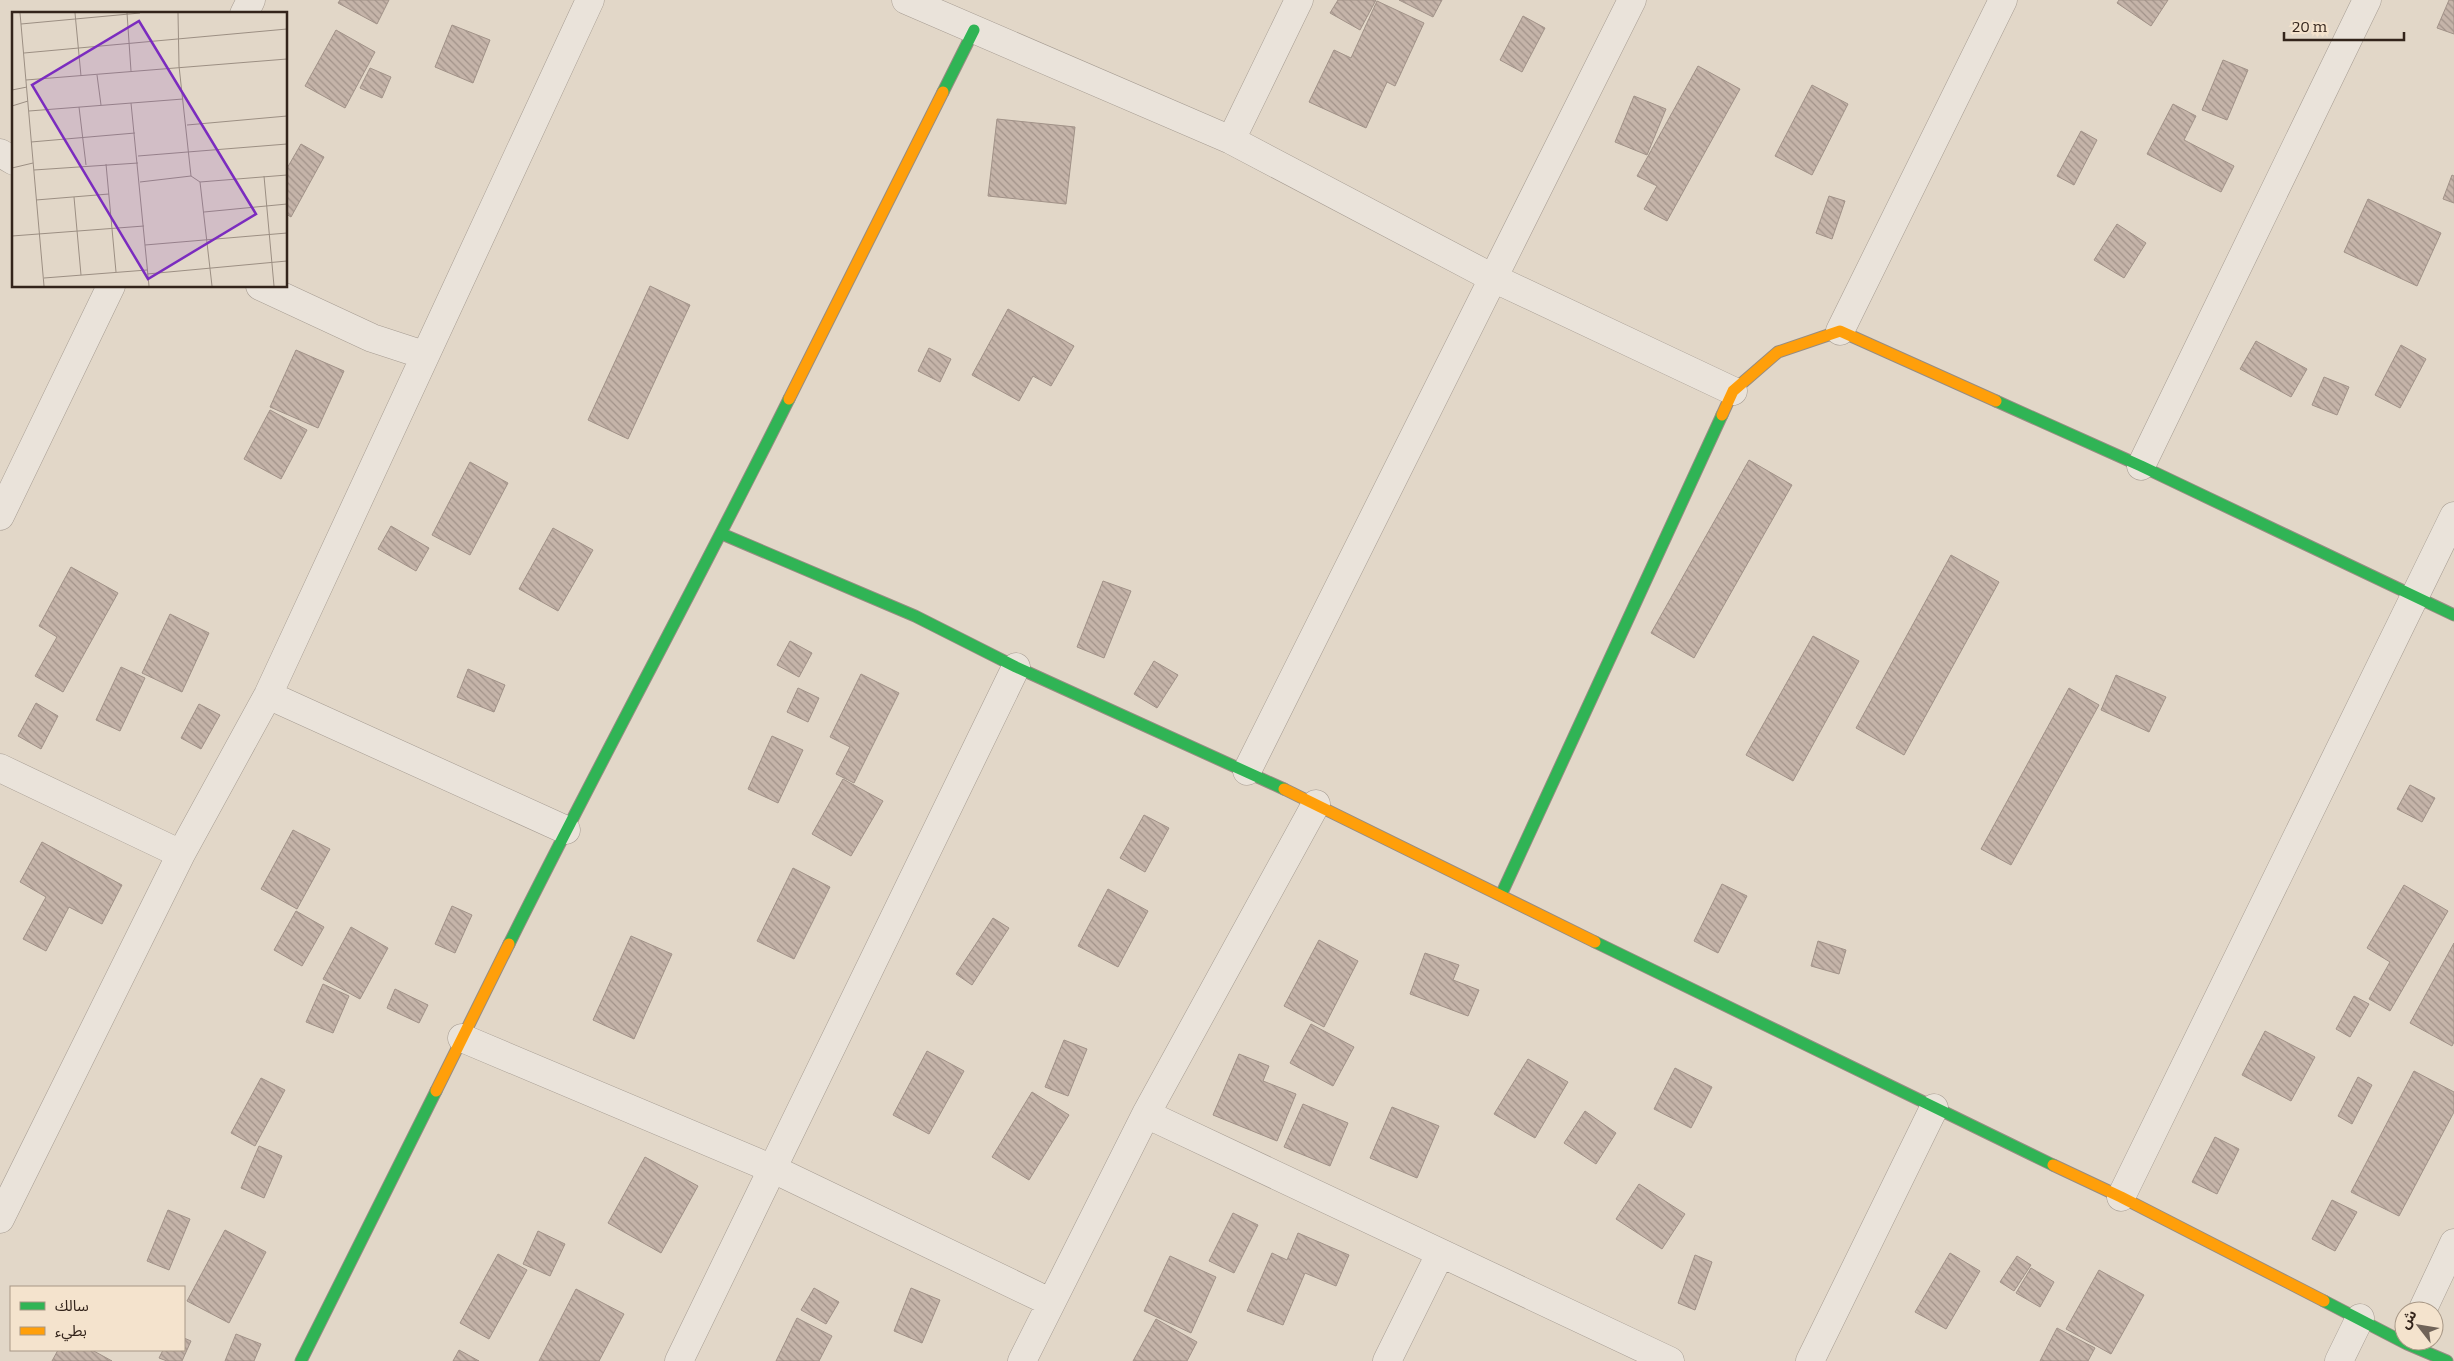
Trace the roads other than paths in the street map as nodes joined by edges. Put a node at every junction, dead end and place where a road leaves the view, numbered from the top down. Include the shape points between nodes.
1 (251, 0) edge
2 (590, 0) edge
3 (906, 0) edge
4 (1299, 0) edge
5 (1632, 0) edge
6 (2004, 0) edge
7 (2367, 0) edge
8 (245, 12) edge
9 (974, 30) junction
10 (1231, 140) junction
11 (0, 154) edge
12 (12, 160) edge
13 (1493, 278) junction
14 (110, 288) edge
15 (264, 288) edge
16 (1840, 331) junction
17 (424, 355) junction
18 (1733, 391) junction
19 (2141, 466) junction
20 (0, 516) edge
21 (2454, 516) edge
22 (722, 534) junction
23 (2415, 596) junction
24 (2454, 615) edge
25 (1016, 667) junction
26 (268, 695) junction
27 (0, 768) edge
28 (1247, 771) junction
29 (1316, 804) junction
30 (566, 830) junction
31 (181, 854) junction
32 (1501, 896) junction
33 (462, 1038) junction
34 (1934, 1108) junction
35 (1146, 1114) junction
36 (773, 1169) junction
37 (2121, 1197) junction
38 (0, 1219) edge
39 (2454, 1243) edge
40 (1440, 1254) junction
41 (2427, 1301) edge
42 (1050, 1302) junction
43 (2360, 1318) junction
44 (2394, 1336) edge
45 (2425, 1351) edge
46 (301, 1361) edge
47 (679, 1361) edge
48 (1022, 1361) edge
49 (1387, 1361) edge
50 (1670, 1361) edge
51 (1810, 1361) edge
52 (2339, 1361) edge
53 (2447, 1361) edge

1 - 8 street
2 - 17 street
3 - 9 street
4 - 10 street
5 - 13 street
6 - 16 street
7 - 19 street
9 - 10 street
9 - 22 street
10 - 13 street
11 - 12 street
13 - 18 street
13 - 28 street
14 - 20 street
15 - 17 street via 372,338
16 - 18 street via 1778,352
16 - 19 street
17 - 26 street
18 - 32 street
19 - 23 street
21 - 23 street
22 - 25 street via 915,616
22 - 30 street
23 - 24 street
23 - 37 street
25 - 28 street
25 - 36 street
26 - 30 street
26 - 31 street
27 - 31 street
28 - 29 street
29 - 32 street
29 - 35 street
30 - 33 street
31 - 38 street
32 - 34 street
33 - 36 street
33 - 46 street
34 - 37 street
34 - 51 street
35 - 40 street
35 - 42 street
36 - 42 street
36 - 47 street
37 - 43 street
39 - 41 street
40 - 49 street
40 - 50 street
42 - 48 street
43 - 44 street
43 - 52 street
45 - 53 street

